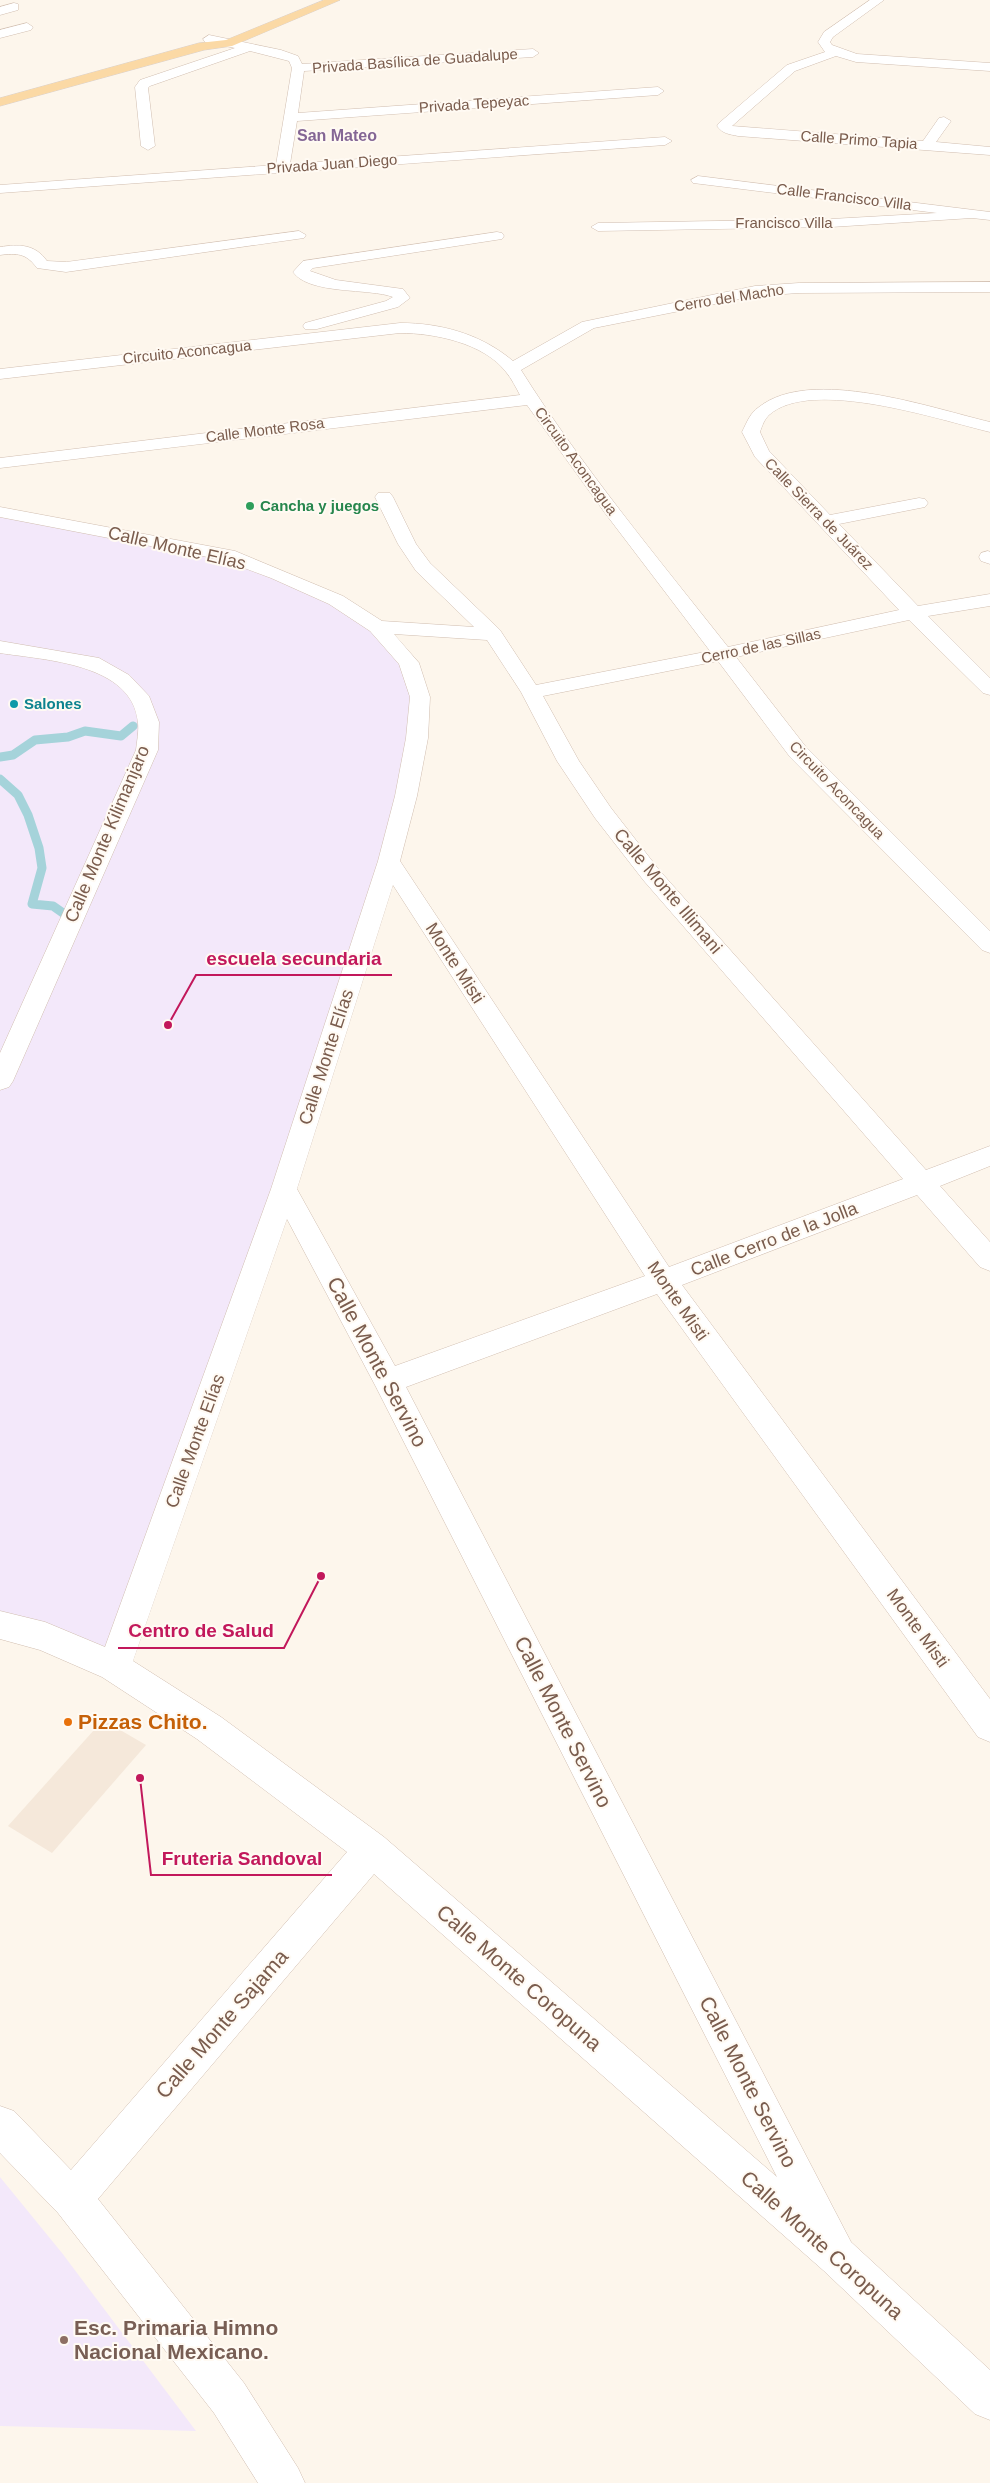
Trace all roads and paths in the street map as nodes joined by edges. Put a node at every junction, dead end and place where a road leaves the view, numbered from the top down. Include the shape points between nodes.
1 (305, 0) edge
2 (334, 0) edge
3 (878, 0) edge
4 (14, 7) dead end
5 (0, 12) edge
6 (27, 27) dead end
7 (0, 34) edge
8 (206, 43) junction
9 (228, 43) junction
10 (249, 47) junction
11 (836, 52) junction
12 (533, 53) dead end
13 (990, 67) edge
14 (298, 68) junction
15 (658, 91) dead end
16 (1, 102) edge
17 (291, 117) junction
18 (944, 121) dead end
19 (665, 141) dead end
20 (926, 145) junction
21 (148, 146) dead end
22 (990, 151) edge
23 (283, 168) junction
24 (698, 180) dead end
25 (0, 189) edge
26 (970, 214) junction
27 (990, 216) edge
28 (598, 227) dead end
29 (299, 235) dead end
30 (497, 236) dead end
31 (0, 251) edge
32 (990, 286) edge
33 (263, 344) junction
34 (512, 368) junction
35 (0, 374) edge
36 (531, 399) junction
37 (990, 427) edge
38 (0, 463) edge
39 (384, 497) dead end
40 (919, 504) dead end
41 (0, 512) edge
42 (826, 521) junction
43 (990, 600) edge
44 (913, 613) junction
45 (377, 627) junction
46 (493, 634) junction
47 (0, 647) edge
48 (724, 654) junction
49 (990, 689) edge
50 (532, 692) junction
51 (389, 861) junction
52 (990, 945) edge
53 (1, 1076) edge
54 (990, 1156) edge
55 (923, 1182) junction
56 (284, 1189) junction
57 (990, 1260) edge
58 (663, 1282) junction
59 (388, 1381) junction
60 (0, 1625) edge
61 (114, 1667) junction
62 (990, 1726) edge
63 (372, 1849) junction
64 (0, 2125) edge
65 (72, 2199) junction
66 (838, 2256) junction
67 (990, 2399) edge
68 (283, 2483) edge

1 - 8 main road
2 - 9 main road
3 - 11 street via 828,35 824,42
4 - 5 street
6 - 7 street
8 - 9 street
8 - 16 main road
9 - 10 street
10 - 14 street via 294,59
10 - 21 street via 145,83 141,87
11 - 13 street via 856,58
11 - 20 street, Calle Primo Tapia via 790,68 724,126 728,130
12 - 14 street, Privada Basílica de Guadalupe
14 - 17 street
15 - 17 street, Privada Tepeyac
17 - 23 street
18 - 20 street
19 - 23 street, Privada Juan Diego
20 - 22 street, Calle Primo Tapia
23 - 25 street, Privada Juan Diego
24 - 26 street, Calle Francisco Villa
26 - 27 street, Calle Francisco Villa
26 - 28 street, Francisco Villa via 910,221 797,225
29 - 31 street via 66,267 42,265 28,250
30 - 33 street via 308,264 301,272 313,280 398,292 402,298 392,304 320,323
32 - 34 street, Cerro del Macho via 755,291 588,325
33 - 34 street, Circuito Aconcagua via 421,328 464,337
33 - 35 street, Circuito Aconcagua
34 - 36 street, Circuito Aconcagua
36 - 38 street, Calle Monte Rosa
36 - 48 street, Circuito Aconcagua via 611,509
37 - 42 street, Calle Sierra de Juárez via 851,396 821,394 790,398 774,405 758,417 751,432 761,453
39 - 46 street, Calle Monte Illimani via 407,544 423,567
40 - 42 street
41 - 45 street, Calle Monte Elías via 228,556 336,600
42 - 44 street, Calle Sierra de Juárez
43 - 44 street, Cerro de las Sillas
44 - 48 street, Cerro de las Sillas
44 - 49 street, Calle Sierra de Juárez
45 - 46 street
45 - 51 street, Calle Monte Elías via 409,663 420,697 417,738
46 - 50 street, Calle Monte Illimani
47 - 53 street, Calle Monte Kilimanjaro via 92,662 134,690 149,722 146,750
48 - 50 street, Cerro de las Sillas
48 - 52 street, Circuito Aconcagua via 798,752
50 - 55 street, Calle Monte Illimani via 568,761 652,876
51 - 56 street, Calle Monte Elías
51 - 58 street, Monte Misti
54 - 55 street, Calle Cerro de la Jolla
55 - 57 street, Calle Monte Illimani
55 - 58 street, Calle Cerro de la Jolla
56 - 59 street, Calle Monte Servino
56 - 61 street, Calle Monte Elías
58 - 59 street, Calle Cerro de la Jolla
58 - 62 street, Monte Misti
59 - 66 street, Calle Monte Servino
60 - 61 street, Calle Monte Coropuna via 45,1637
61 - 63 street, Calle Monte Coropuna via 209,1728
63 - 65 street, Calle Monte Sajama
63 - 66 street, Calle Monte Coropuna
64 - 65 street
65 - 68 street via 229,2398
66 - 67 street, Calle Monte Coropuna

